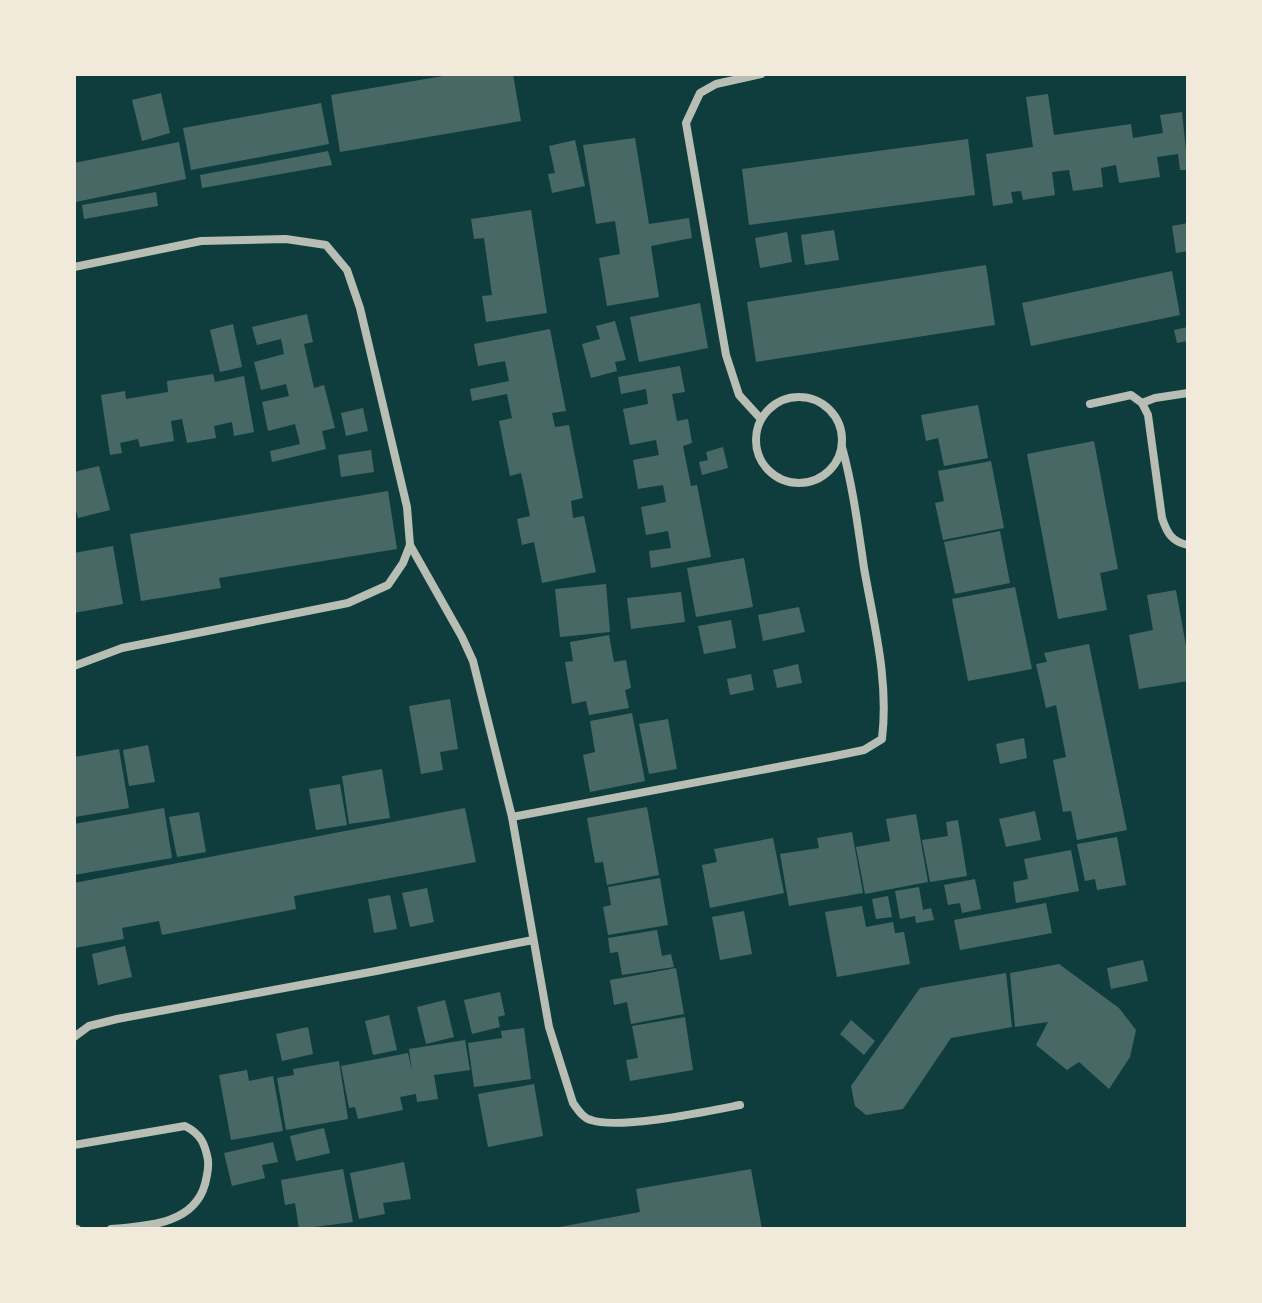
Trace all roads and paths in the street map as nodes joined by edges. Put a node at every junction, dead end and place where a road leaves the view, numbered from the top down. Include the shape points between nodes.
1 (761, 74) edge
2 (74, 267) edge
3 (1188, 393) edge
4 (1142, 403) junction
5 (1090, 404) dead end
6 (760, 418) junction
7 (842, 447) junction
8 (410, 545) junction
9 (1188, 545) edge
10 (74, 666) edge
11 (512, 817) junction
12 (533, 940) junction
13 (74, 1037) edge
14 (740, 1105) dead end
15 (74, 1145) edge
16 (111, 1229) edge

1 - 6 street via 700,93 686,123 726,355 739,395
2 - 8 street via 201,241 286,239 326,245 347,270 360,308 407,507
3 - 4 street
4 - 5 street via 1131,395
4 - 9 street via 1162,518 1167,533 1178,544
6 - 7 street via 784,399 814,398 837,417
6 - 7 street via 755,433 761,462 785,481 815,481 828,473
7 - 11 street via 883,667 882,739 864,750
8 - 10 street via 388,585 348,603 122,648
8 - 11 street via 473,661
11 - 12 street
12 - 13 street via 117,1019 89,1026
12 - 14 street via 549,1027 579,1113 590,1120 638,1121
15 - 16 street via 185,1126 204,1143 209,1168 202,1195 190,1209 160,1223

